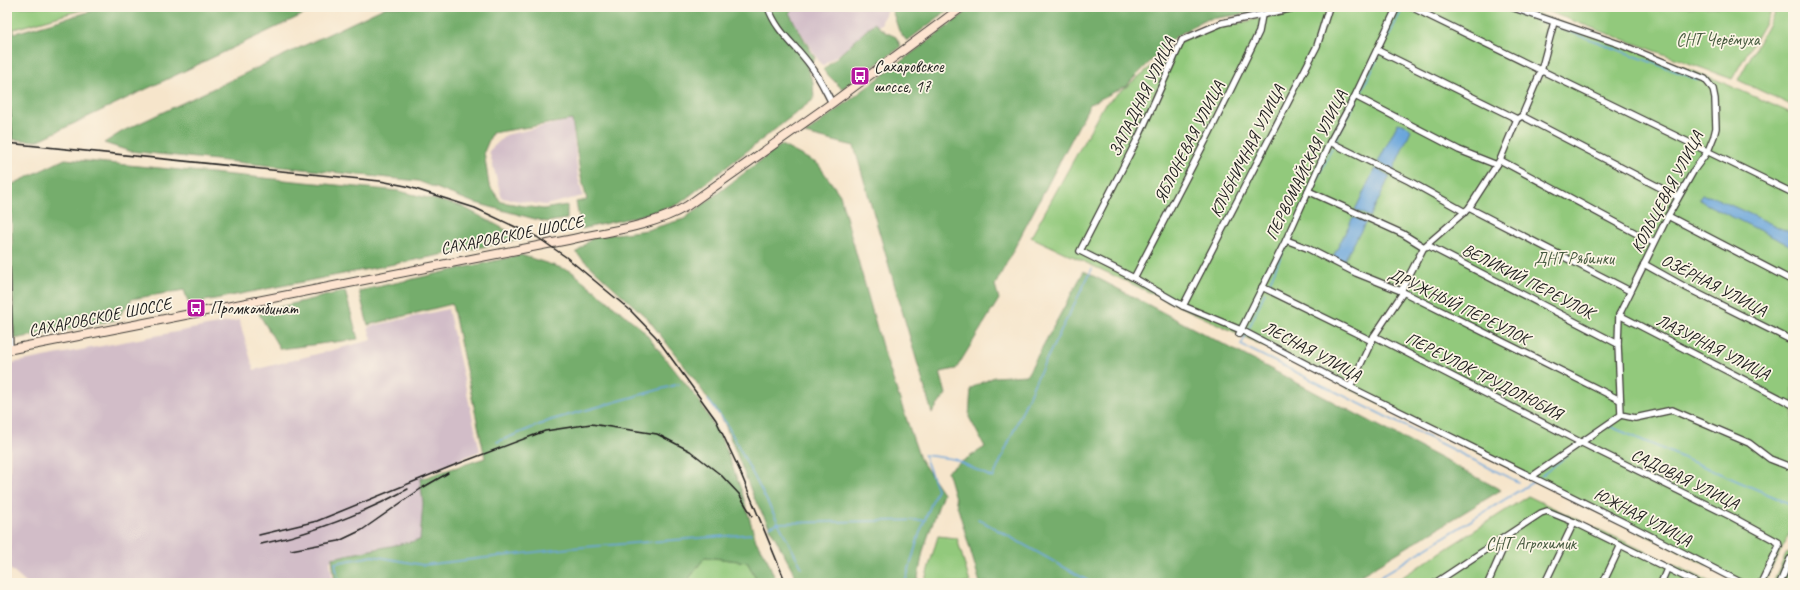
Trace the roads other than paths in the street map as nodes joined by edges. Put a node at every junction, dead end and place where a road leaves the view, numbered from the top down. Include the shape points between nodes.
1 (768, 7) edge
2 (962, 7) edge
3 (1299, 7) edge
4 (1329, 7) edge
5 (1397, 7) edge
6 (1411, 7) edge
7 (1511, 7) edge
8 (1262, 15) junction
9 (7, 18) edge
10 (7, 22) edge
11 (1554, 22) junction
12 (1377, 50) junction
13 (1542, 71) junction
14 (1355, 96) junction
15 (832, 102) junction
16 (7, 107) edge
17 (1519, 117) junction
18 (8, 134) edge
19 (1330, 142) junction
20 (1708, 151) junction
21 (7, 156) edge
22 (1500, 160) junction
23 (1497, 165) junction
24 (1308, 191) junction
25 (1793, 193) edge
26 (1678, 197) junction
27 (1467, 210) junction
28 (1668, 216) junction
29 (1286, 240) junction
30 (1654, 243) junction
31 (1424, 247) junction
32 (1080, 251) joint
33 (1644, 264) junction
34 (7, 269) edge
35 (1134, 278) junction
36 (1793, 281) edge
37 (1262, 287) junction
38 (1402, 291) junction
39 (1630, 291) junction
40 (1183, 306) junction
41 (1619, 315) junction
42 (1240, 332) junction
43 (1373, 338) junction
44 (1793, 341) edge
45 (1618, 344) junction
46 (8, 350) edge
47 (1350, 387) junction
48 (1620, 400) junction
49 (1793, 405) edge
50 (1620, 415) junction
51 (1580, 442) junction
52 (1793, 468) edge
53 (1531, 477) junction
54 (1574, 522) junction
55 (1509, 535) junction
56 (1621, 545) junction
57 (1790, 559) dead end
58 (1668, 569) junction
59 (1435, 583) edge
60 (1488, 583) edge
61 (1545, 583) edge
62 (1603, 583) edge
63 (1661, 583) edge
64 (1697, 583) edge
65 (1742, 583) edge
66 (1761, 583) edge
67 (1780, 583) edge

1 - 15 street via 776,26 810,65
2 - 15 main road, САХАРОВСКОЕ ШОССЕ
3 - 8 street, ЗАПАДНАЯ УЛИЦА
4 - 40 street, КЛУБНИЧНАЯ УЛИЦА via 1317,46
5 - 12 street, ПЕРВОМАЙСКАЯ УЛИЦА
6 - 13 street
7 - 11 street, КОЛЬЦЕВАЯ УЛИЦА
8 - 32 street, ЗАПАДНАЯ УЛИЦА via 1222,23 1182,40 1140,134
8 - 35 street, ЯБЛОНЕВАЯ УЛИЦА via 1259,32
9 - 10 street
11 - 13 street
11 - 20 street, КОЛЬЦЕВАЯ УЛИЦА via 1619,44 1710,83 1716,99 1716,119 1714,136
12 - 14 street, ПЕРВОМАЙСКАЯ УЛИЦА
12 - 17 street
13 - 17 street
13 - 20 street
14 - 19 street, ПЕРВОМАЙСКАЯ УЛИЦА
14 - 23 street via 1459,150
15 - 46 main road, САХАРОВСКОЕ ШОССЕ via 687,206 647,222 568,240
16 - 18 street
17 - 22 street
17 - 26 street
18 - 21 street
19 - 24 street, ПЕРВОМАЙСКАЯ УЛИЦА
19 - 27 street
20 - 25 street
20 - 26 street, КОЛЬЦЕВАЯ УЛИЦА
22 - 23 street
22 - 30 street
23 - 27 street
24 - 29 street, ПЕРВОМАЙСКАЯ УЛИЦА
24 - 31 street, ВЕЛИКИЙ ПЕРЕУЛОК via 1403,234
26 - 28 street, КОЛЬЦЕВАЯ УЛИЦА
27 - 31 street
27 - 39 street
28 - 30 street, КОЛЬЦЕВАЯ УЛИЦА
28 - 36 street
29 - 37 street, ПЕРВОМАЙСКАЯ УЛИЦА
29 - 38 street, ДРУЖНЫЙ ПЕРЕУЛОК via 1356,273
30 - 33 street, КОЛЬЦЕВАЯ УЛИЦА
31 - 38 street
31 - 45 street, ВЕЛИКИЙ ПЕРЕУЛОК via 1429,246
32 - 35 street, ЛЕСНАЯ УЛИЦА
33 - 39 street, КОЛЬЦЕВАЯ УЛИЦА
33 - 44 street, ОЗЁРНАЯ УЛИЦА
34 - 46 street
35 - 40 street, ЛЕСНАЯ УЛИЦА
37 - 42 street, ПЕРВОМАЙСКАЯ УЛИЦА
37 - 43 street, ПЕРЕУЛОК ТРУДОЛЮБИЯ
38 - 43 street
38 - 48 street, ДРУЖНЫЙ ПЕРЕУЛОК
39 - 41 street, КОЛЬЦЕВАЯ УЛИЦА
40 - 42 street, ЛЕСНАЯ УЛИЦА
41 - 45 street, КОЛЬЦЕВАЯ УЛИЦА
41 - 49 street, ЛАЗУРНАЯ УЛИЦА
42 - 47 street, ЛЕСНАЯ УЛИЦА
43 - 47 street
43 - 51 street, ПЕРЕУЛОК ТРУДОЛЮБИЯ
45 - 48 street, КОЛЬЦЕВАЯ УЛИЦА
47 - 53 street, ЛЕСНАЯ УЛИЦА
48 - 50 street, КОЛЬЦЕВАЯ УЛИЦА
50 - 51 street
50 - 52 street via 1635,418 1672,410 1749,443 1770,459
51 - 53 street
51 - 66 street, САДОВАЯ УЛИЦА via 1778,542 1779,546
53 - 65 street, ЮЖНАЯ УЛИЦА
54 - 55 street via 1547,511
54 - 56 street
54 - 61 street
55 - 59 street
55 - 60 street
56 - 58 street
56 - 62 street
57 - 67 street
58 - 63 street
58 - 64 street

